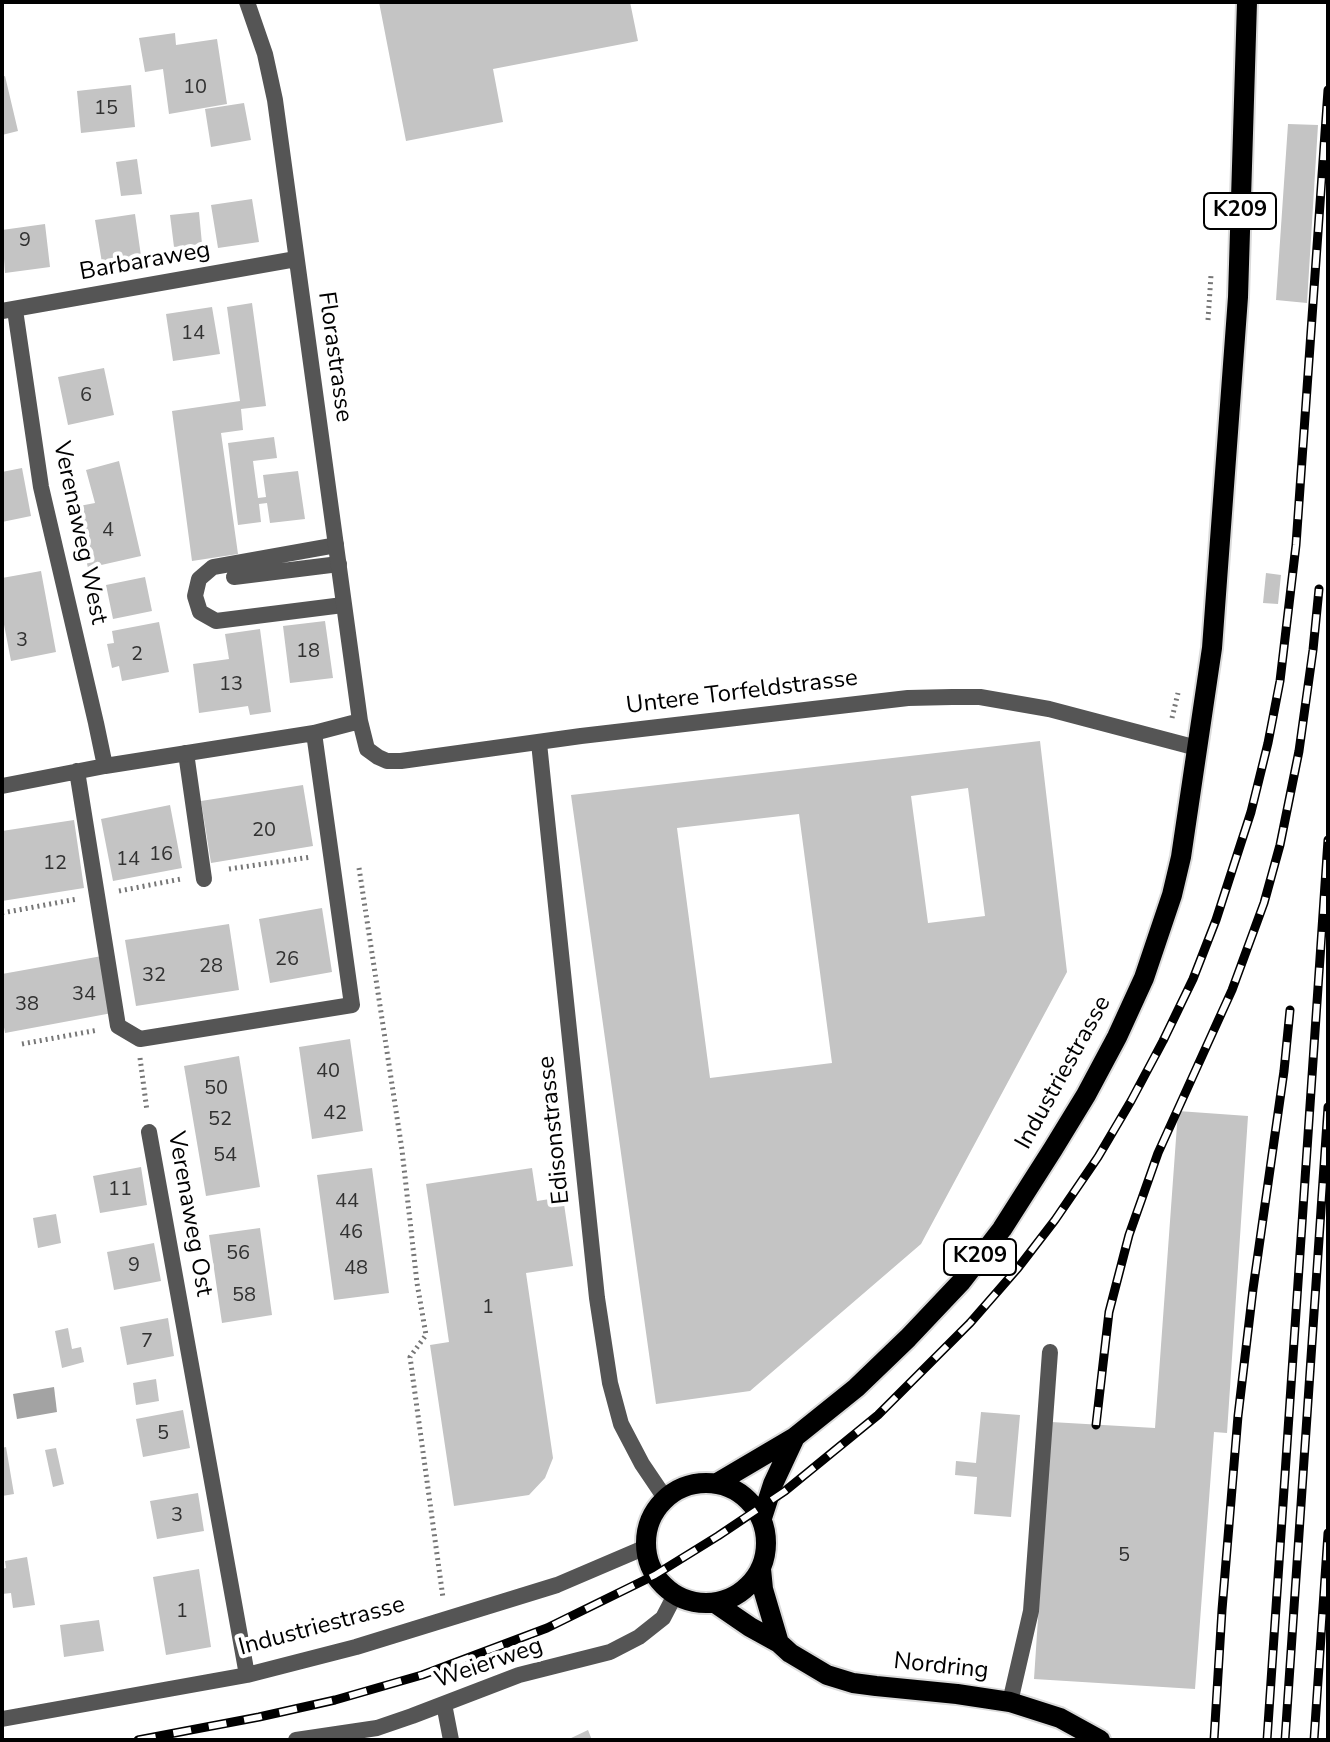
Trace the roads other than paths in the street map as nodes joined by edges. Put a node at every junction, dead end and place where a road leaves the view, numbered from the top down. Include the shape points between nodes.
1 (247, 2) edge
2 (1247, 2) edge
3 (296, 259) junction
4 (8, 310) edge
5 (336, 545) junction
6 (339, 564) junction
7 (234, 577) dead end
8 (343, 605) junction
9 (360, 721) junction
10 (314, 733) junction
11 (539, 743) junction
12 (1197, 748) junction
13 (186, 753) junction
14 (105, 766) junction
15 (77, 771) junction
16 (2, 786) edge
17 (204, 879) dead end
18 (149, 1132) road end
19 (1050, 1352) dead end
20 (795, 1437) junction
21 (717, 1483) junction
22 (665, 1498) junction
23 (762, 1518) junction
24 (646, 1547) junction
25 (761, 1569) junction
26 (675, 1595) junction
27 (715, 1603) junction
28 (779, 1643) junction
29 (247, 1675) junction
30 (1010, 1702) junction
31 (444, 1704) junction
32 (2, 1719) edge
33 (296, 1740) edge
34 (451, 1740) edge
35 (1100, 1740) edge

1 - 3 street, Florastrasse via 275,100
2 - 12 main road, Industriestrasse / K209 via 1238,297 1212,648
3 - 4 street, Barbaraweg
3 - 5 street, Florastrasse
4 - 14 street, Verenaweg West via 41,487
5 - 6 street, Florastrasse
5 - 8 street via 213,567 199,579 195,596 200,612 216,621
6 - 7 street
6 - 8 street, Florastrasse
8 - 9 street, Florastrasse
9 - 10 street
9 - 11 street, Untere Torfeldstrasse via 367,749 387,761
10 - 13 street
10 - 15 street via 352,1005 140,1039 118,1026
11 - 12 street, Untere Torfeldstrasse via 908,698 980,697 1049,709
11 - 22 street, Edisonstrasse via 610,1383 621,1424
12 - 20 main road, Industriestrasse / K209 via 1172,895 1144,978 1086,1095 1002,1229 961,1282 856,1388
13 - 14 street
13 - 17 street
14 - 15 street
15 - 16 street
18 - 29 street, Verenaweg Ost
19 - 30 street via 1031,1611
20 - 21 main road, Industriestrasse / K209
20 - 23 main road, Industriestrasse / K209
21 - 22 main road, K209 via 694,1483
21 - 23 main road via 750,1500
22 - 24 main road via 647,1529
23 - 25 main road, K209 via 767,1539
24 - 26 main road via 655,1575
24 - 29 street, Industriestrasse via 557,1585
25 - 27 main road via 742,1592
25 - 28 main road, K209
26 - 27 main road
26 - 31 street, Weierweg via 663,1618 610,1652 519,1675
27 - 28 main road, Nordring
28 - 30 main road, Nordring via 827,1675 853,1683
29 - 32 street, Industriestrasse
30 - 35 main road, Nordring via 1060,1718
31 - 33 street, Weierweg via 377,1728
31 - 34 street

